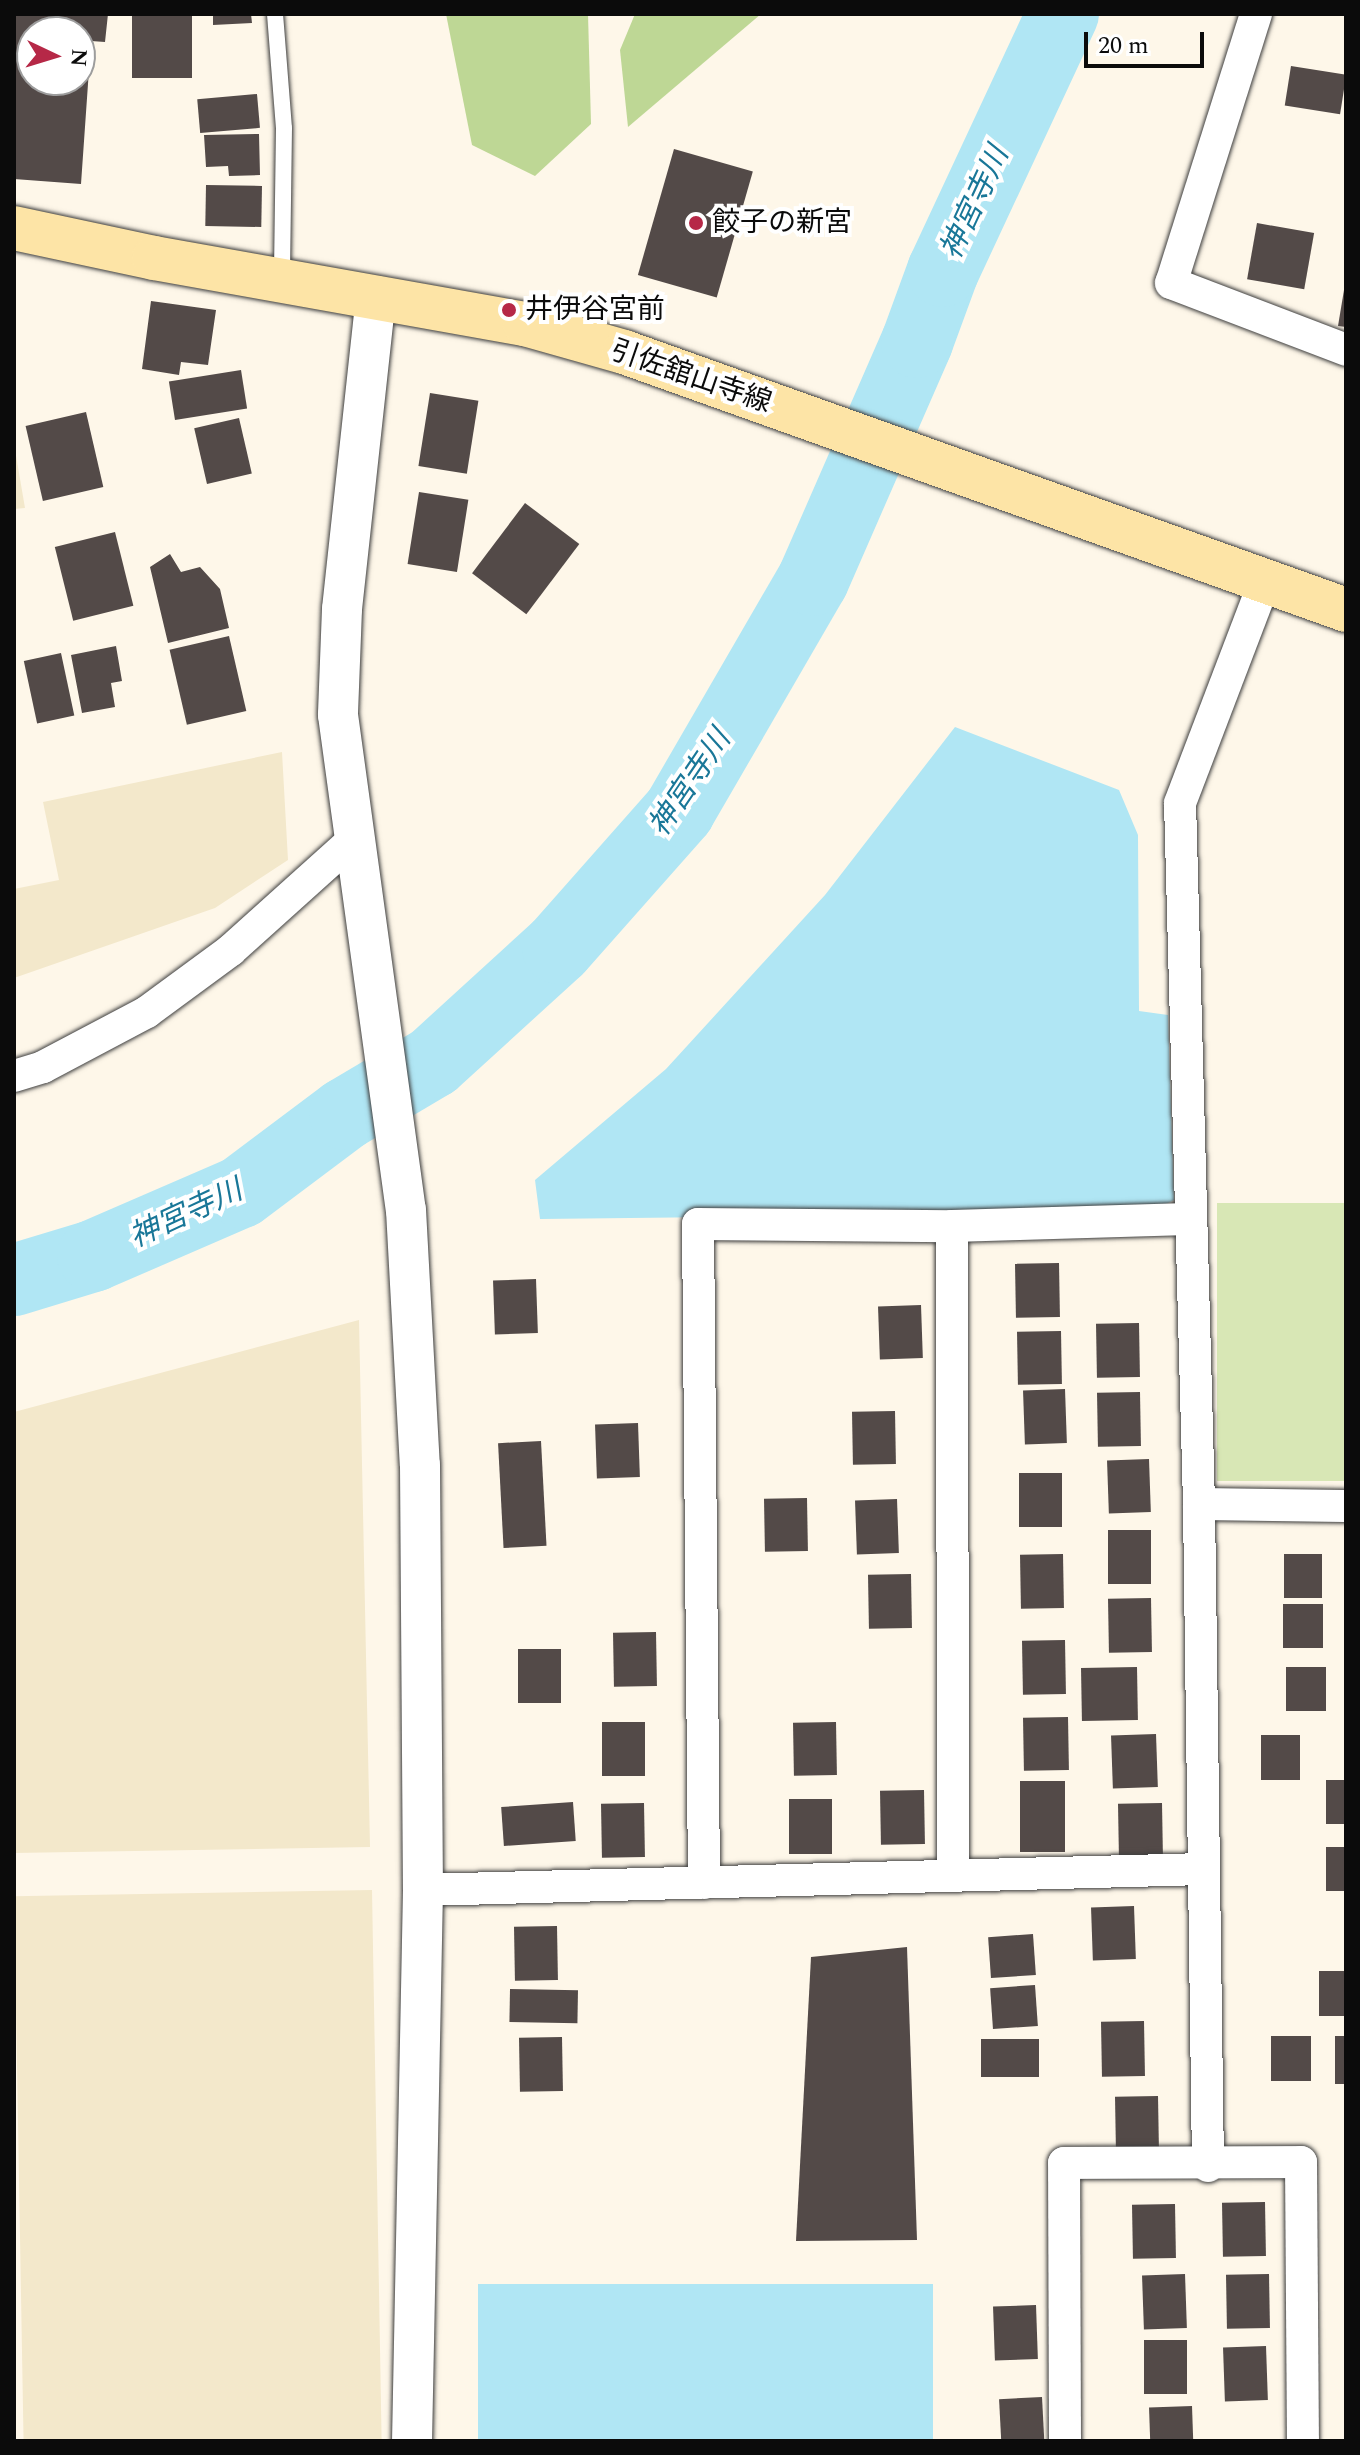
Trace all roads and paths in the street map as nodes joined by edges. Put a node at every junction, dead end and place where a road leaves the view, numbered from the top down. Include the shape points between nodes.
1 (275, 14) edge
2 (1256, 14) edge
3 (14, 228) edge
4 (282, 278) junction
5 (376, 296) junction
6 (1346, 350) edge
7 (1265, 580) junction
8 (1346, 610) edge
9 (356, 859) junction
10 (14, 1076) edge
11 (1188, 1219) junction
12 (952, 1226) junction
13 (1199, 1504) junction
14 (1346, 1506) edge
15 (1203, 1869) junction
16 (953, 1876) junction
17 (704, 1883) junction
18 (423, 1890) junction
19 (1208, 2166) junction
20 (412, 2441) edge
21 (1065, 2441) edge
22 (1303, 2441) edge

1 - 4 lane via 284,128
2 - 6 street via 1171,283
3 - 4 main road, 引佐舘山寺線
4 - 5 main road, 引佐舘山寺線
5 - 7 main road, 引佐舘山寺線 via 525,324 737,392
5 - 9 street via 342,609 338,715
7 - 8 main road, 引佐舘山寺線
7 - 11 street via 1180,803
9 - 10 street via 147,1012 43,1067
9 - 18 street via 406,1210 420,1465
11 - 12 street
11 - 13 street
12 - 16 street
12 - 17 street via 698,1224
13 - 14 street
13 - 15 street
15 - 16 street
15 - 19 street
16 - 17 street
17 - 18 street
18 - 20 street
19 - 21 street via 1064,2163
19 - 22 street via 1301,2162

